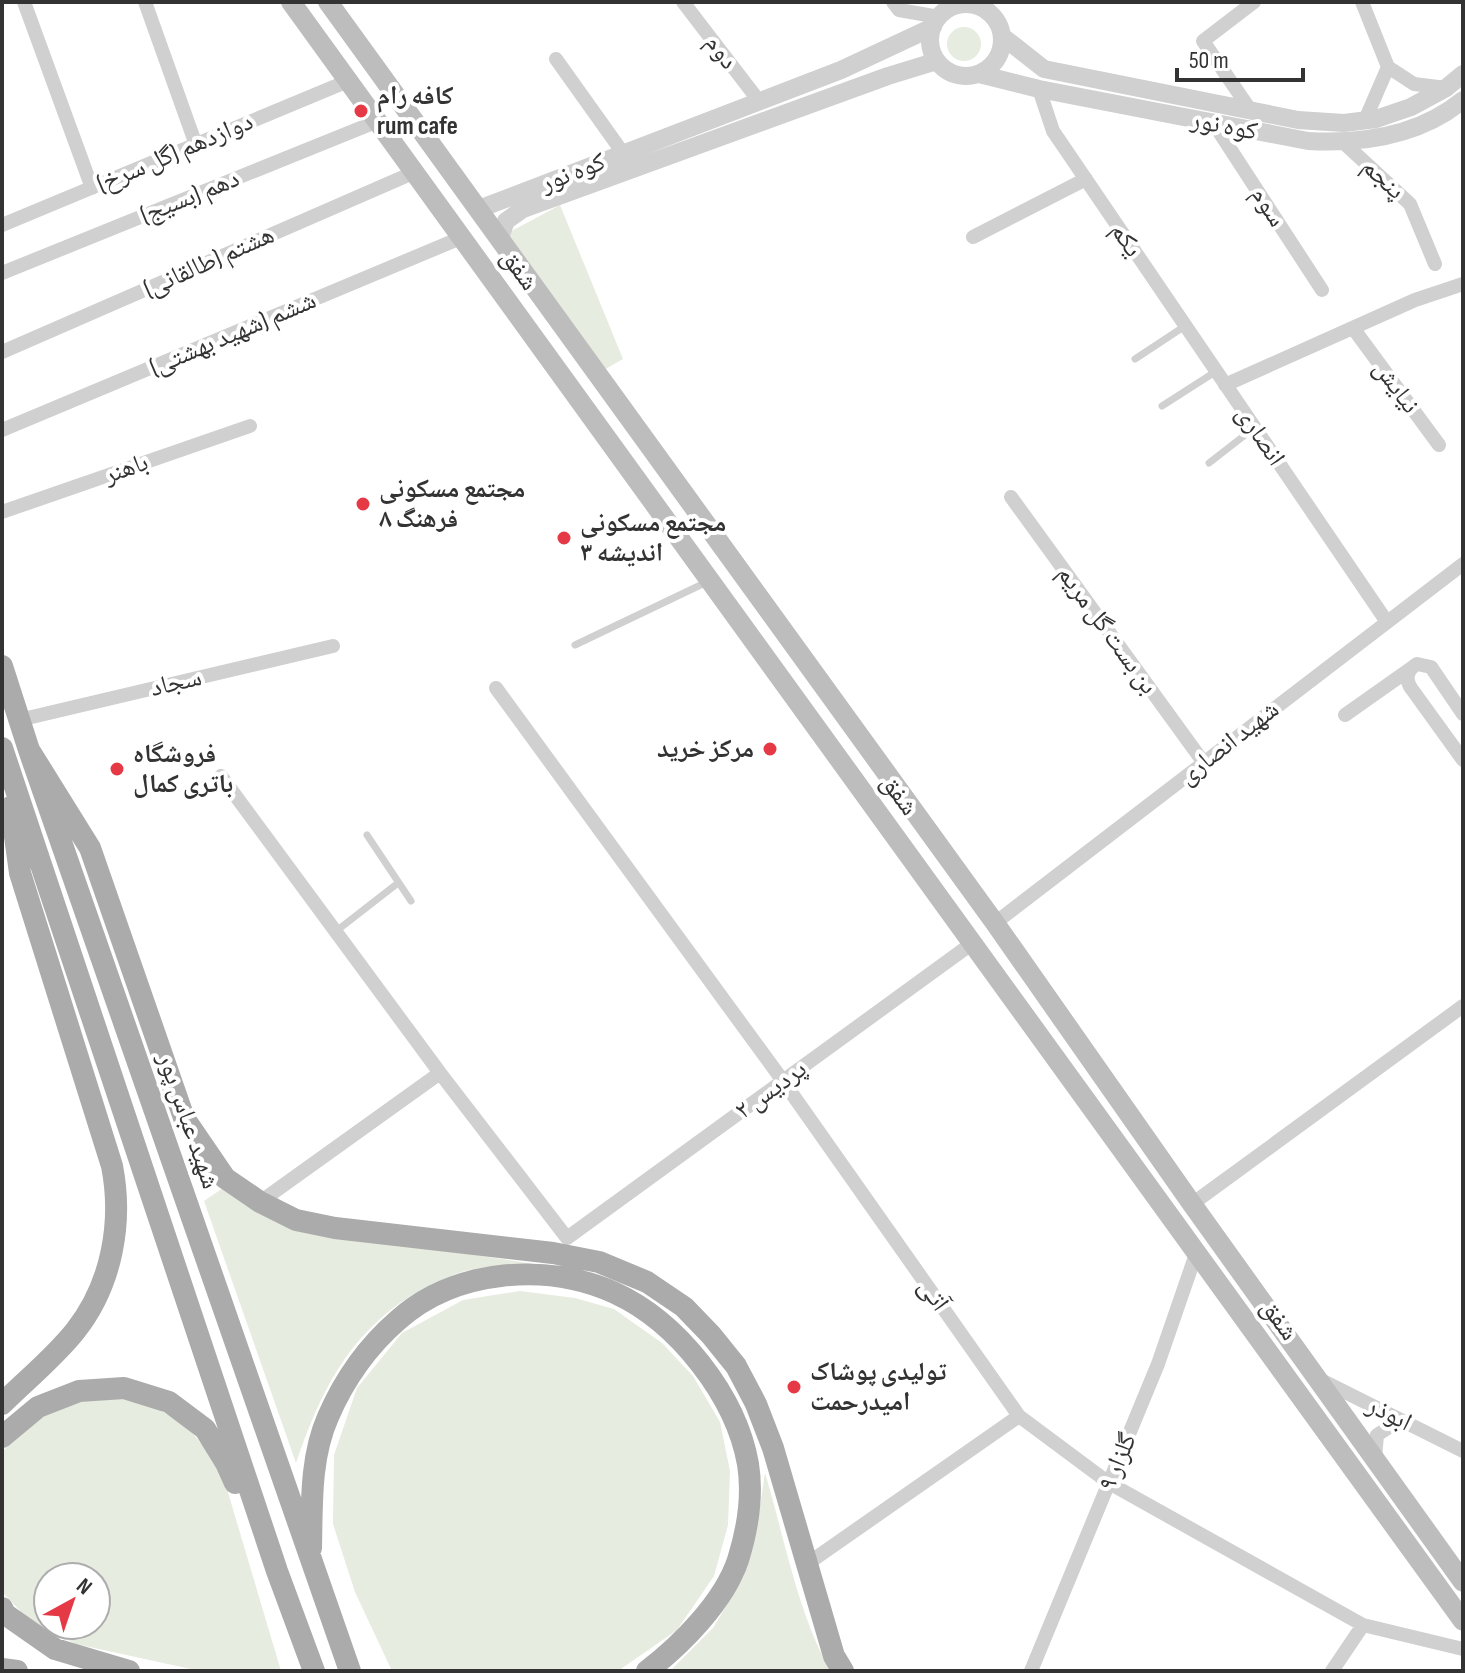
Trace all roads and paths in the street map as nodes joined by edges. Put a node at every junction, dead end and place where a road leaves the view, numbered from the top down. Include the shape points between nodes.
1 (24, 2) edge
2 (145, 2) edge
3 (291, 2) edge
4 (328, 2) edge
5 (683, 2) edge
6 (893, 2) edge
7 (1254, 2) edge
8 (1362, 2) edge
9 (971, 3) edge
10 (936, 22) junction
11 (1002, 36) junction
12 (556, 59) dead end
13 (937, 61) junction
14 (1388, 67) junction
15 (979, 74) junction
16 (1463, 74) edge
17 (348, 81) junction
18 (1446, 88) junction
19 (1039, 89) junction
20 (1463, 100) edge
21 (759, 101) junction
22 (1251, 111) junction
23 (1365, 120) junction
24 (378, 121) junction
25 (1214, 124) junction
26 (1344, 143) junction
27 (196, 145) junction
28 (623, 153) junction
29 (415, 172) junction
30 (1086, 179) junction
31 (92, 188) junction
32 (499, 201) junction
33 (479, 209) junction
34 (511, 217) junction
35 (2, 225) edge
36 (463, 237) junction
37 (500, 237) junction
38 (973, 237) dead end
39 (1435, 264) dead end
40 (2, 273) edge
41 (1322, 290) dead end
42 (1460, 290) edge
43 (1185, 326) junction
44 (1353, 328) junction
45 (2, 352) edge
46 (1135, 359) dead end
47 (1215, 372) junction
48 (1225, 385) junction
49 (1162, 406) dead end
50 (250, 426) dead end
51 (1254, 428) junction
52 (2, 430) edge
53 (1439, 445) dead end
54 (1209, 463) dead end
55 (1011, 497) dead end
56 (2, 512) edge
57 (1463, 564) edge
58 (711, 580) junction
59 (1387, 622) junction
60 (575, 645) dead end
61 (333, 646) dead end
62 (2, 666) edge
63 (1413, 667) junction
64 (496, 688) dead end
65 (1463, 714) edge
66 (1345, 715) dead end
67 (19, 720) junction
68 (29, 750) junction
69 (4, 753) edge
70 (1463, 760) edge
71 (1204, 763) junction
72 (221, 776) dead end
73 (367, 835) dead end
74 (398, 883) junction
75 (411, 901) dead end
76 (995, 923) junction
77 (335, 932) junction
78 (974, 942) junction
79 (1463, 1006) edge
80 (440, 1073) junction
81 (783, 1081) junction
82 (260, 1202) junction
83 (1192, 1204) junction
84 (1197, 1251) junction
85 (1315, 1377) junction
86 (2, 1404) edge
87 (1019, 1416) junction
88 (1400, 1420) junction
89 (2, 1437) edge
90 (1463, 1451) edge
91 (1375, 1459) junction
92 (1109, 1483) junction
93 (311, 1561) junction
94 (807, 1564) junction
95 (277, 1571) junction
96 (1463, 1582) edge
97 (2, 1608) edge
98 (1463, 1621) edge
99 (1363, 1625) junction
100 (1463, 1649) edge
101 (2, 1669) edge
102 (17, 1671) edge
103 (129, 1671) edge
104 (314, 1671) edge
105 (350, 1671) edge
106 (647, 1671) edge
107 (843, 1671) edge
108 (1031, 1671) edge
109 (1332, 1671) edge

1 - 31 street
2 - 27 street
3 - 17 main road, شفق
4 - 33 main road, شفق
5 - 21 street, دوم
6 - 10 street via 899,10
7 - 22 street via 1203,41
8 - 14 street
9 - 10 street via 948,9
9 - 11 street via 992,15
10 - 13 street via 930,39
10 - 21 street, کوه نور via 841,70
11 - 15 street via 997,59
11 - 22 street, کوه نور via 1044,69
12 - 28 street
13 - 15 street via 956,74
13 - 34 street, کوه نور
14 - 18 street via 1414,84
14 - 23 street
15 - 19 street, کوه نور
16 - 18 street, کوه نور
17 - 24 main road, شفق
17 - 27 street, دوازدهم (گل سرخ)
18 - 23 street, کوه نور via 1411,107
19 - 25 street, کوه نور
19 - 30 street, یکم via 1053,131
20 - 26 street, کوه نور via 1381,139
21 - 28 street, کوه نور
22 - 23 street, کوه نور via 1298,120
24 - 29 main road, شفق
24 - 40 street, دهم (بسیج)
25 - 26 street, کوه نور
25 - 41 street, سوم
26 - 39 street, پنجم via 1410,204
27 - 31 street, دوازدهم (گل سرخ)
28 - 32 street, کوه نور
29 - 36 main road, شفق
29 - 45 street, هشتم (طالقانی)
30 - 38 street
30 - 43 street, یکم
31 - 35 street, دوازدهم (گل سرخ)
32 - 33 street, کوه نور
32 - 34 street via 502,216
33 - 37 main road, شفق
34 - 37 street
36 - 52 street, ششم (شهید بهشتی)
36 - 58 main road, شفق
37 - 76 main road, شفق
42 - 44 street, انصاری via 1415,300
43 - 46 lane
43 - 47 street, یکم
44 - 48 street, انصاری
44 - 53 street, نیایش
47 - 48 street, یکم
47 - 49 lane
48 - 51 street, انصاری
50 - 56 street, باهنر
51 - 54 lane
51 - 59 street, انصاری
55 - 71 street, بن بست گل مریم
57 - 59 street, شهید انصاری
58 - 60 lane
58 - 78 main road, شفق
59 - 71 street, شهید انصاری
61 - 67 street, سجاد
62 - 67 main road, شهید عباس پور
63 - 65 street via 1431,667
63 - 66 street
63 - 70 street via 1408,684
64 - 81 street, آتی
67 - 68 main road, شهید عباس پور
68 - 82 main road via 90,848 184,1118 225,1178
68 - 93 main road, شهید عباس پور
69 - 86 main road via 20,873 117,1191 116,1236 95,1298 76,1329
69 - 95 main road
71 - 76 street, شهید انصاری
72 - 77 street
73 - 74 lane
74 - 75 lane
74 - 77 lane
76 - 83 main road, شفق
77 - 80 street
78 - 81 street, پردیس ۲
78 - 84 main road, شفق
79 - 83 street
80 - 81 street, پردیس ۲ via 567,1238
80 - 82 street
81 - 87 street, آتی
82 - 94 main road via 322,1226 553,1253 599,1262 647,1282 684,1307 736,1366 773,1448
83 - 85 main road, شفق
84 - 92 street, گلزار ۹
84 - 98 main road, شفق
85 - 88 street, ابوذر
85 - 91 main road, شفق
87 - 92 street, آتی
87 - 94 street
88 - 90 street, ابوذر
88 - 91 street via 1377,1435
89 - 95 main road via 38,1407 79,1391 124,1388 169,1402 205,1429
91 - 96 main road, شفق
92 - 99 street, آتی
92 - 108 street, گلزار ۹
93 - 105 main road, شهید عباس پور
93 - 106 main road via 314,1466 327,1419 357,1364 399,1319 439,1293 481,1278 531,1274 572,1279 616,1293 655,1319 715,1381 748,1464 748,1512 737,1562 686,1637
94 - 107 main road
95 - 104 main road
97 - 103 main road via 55,1649
99 - 100 street, آتی
99 - 109 street
101 - 102 main road

